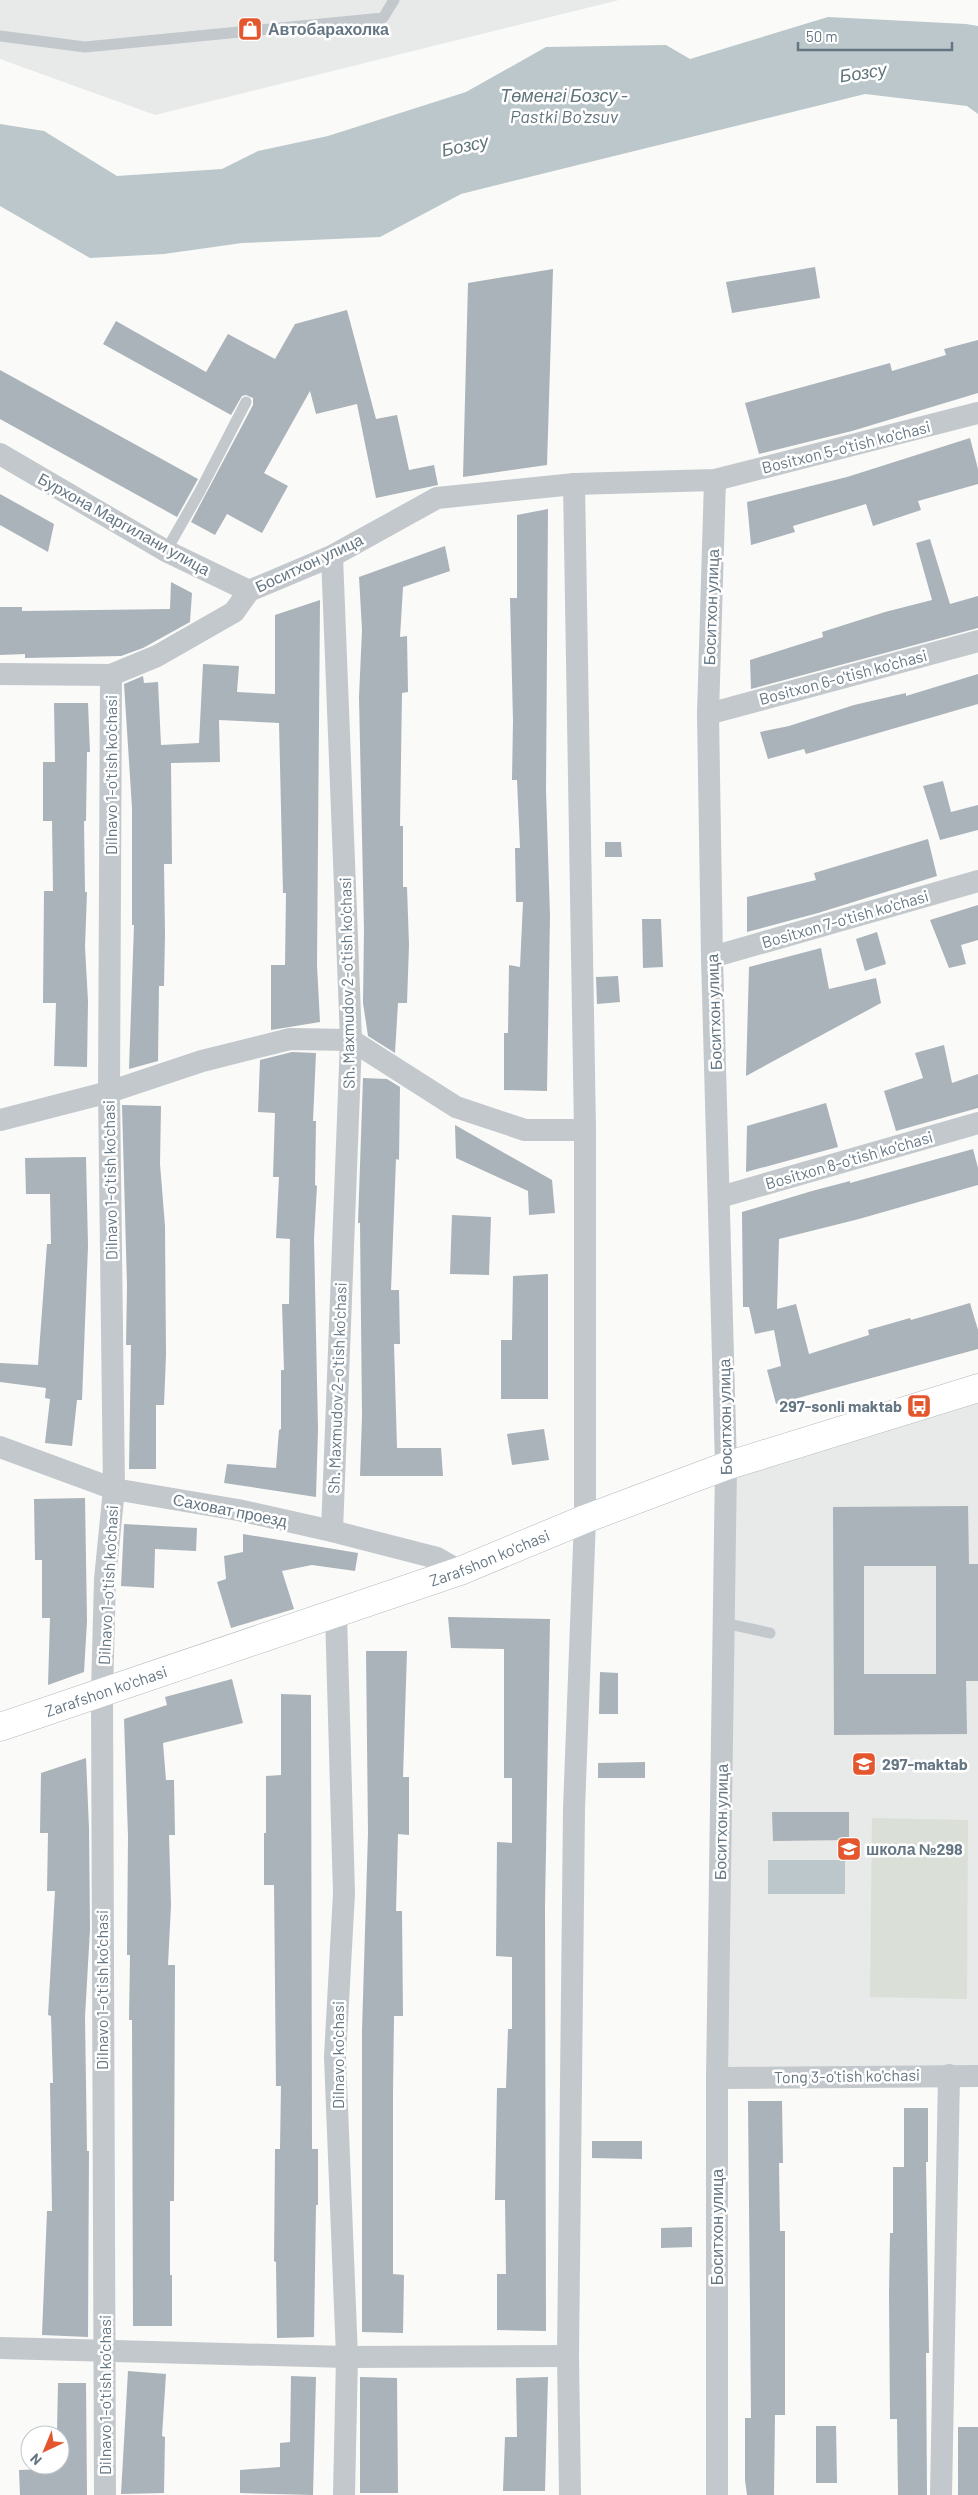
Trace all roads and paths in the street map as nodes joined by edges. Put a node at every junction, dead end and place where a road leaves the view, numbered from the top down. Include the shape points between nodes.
1 (394, 0) edge
2 (0, 36) edge
3 (246, 402) dead end
4 (978, 414) edge
5 (0, 454) edge
6 (715, 480) junction
7 (574, 484) junction
8 (166, 552) junction
9 (332, 556) junction
10 (249, 591) junction
11 (978, 641) edge
12 (0, 674) edge
13 (111, 675) junction
14 (708, 714) junction
15 (978, 881) edge
16 (712, 957) junction
17 (351, 1040) junction
18 (109, 1092) junction
19 (0, 1120) edge
20 (978, 1124) edge
21 (585, 1130) junction
22 (720, 1197) junction
23 (978, 1388) edge
24 (0, 1447) edge
25 (726, 1466) junction
26 (114, 1489) junction
27 (585, 1519) junction
28 (332, 1530) junction
29 (460, 1571) junction
30 (336, 1614) junction
31 (724, 1623) junction
32 (770, 1633) dead end
33 (102, 1693) junction
34 (0, 1727) edge
35 (949, 2075) junction
36 (978, 2076) edge
37 (717, 2078) junction
38 (0, 2348) edge
39 (106, 2350) junction
40 (568, 2356) junction
41 (347, 2357) junction
42 (105, 2495) edge
43 (344, 2495) edge
44 (570, 2495) edge
45 (717, 2495) edge
46 (941, 2495) edge

1 - 2 lane via 383,18 86,47
3 - 8 lane
4 - 6 street, Bositxon 5-o'tish ko'chasi
5 - 8 street, Бурхона Маргилани улица
6 - 7 street, Боситхон улица
6 - 14 street, Боситхон улица
7 - 9 street, Боситхон улица via 437,498
7 - 21 street
8 - 10 street, Бурхона Маргилани улица
9 - 10 street, Боситхон улица
9 - 17 street, Sh. Maxmudov 2-o'tish ko'chasi
10 - 13 street, Боситхон улица via 234,612 157,656
11 - 14 street, Bositxon 6-o'tish ko'chasi
12 - 13 street, Боситхон улица
13 - 18 street, Dilnavo 1-o'tish ko'chasi
14 - 16 street, Боситхон улица
15 - 16 street, Bositxon 7-o'tish ko'chasi
16 - 22 street, Боситхон улица
17 - 18 street via 290,1039 202,1061
17 - 21 street via 456,1106 525,1130
17 - 28 street, Sh. Maxmudov 2-o'tish ko'chasi
18 - 19 street
18 - 26 street, Dilnavo 1-o'tish ko'chasi
20 - 22 street, Bositxon 8-o'tish ko'chasi
21 - 27 street
22 - 25 street, Боситхон улица
23 - 25 street, Zarafshon ko'chasi
24 - 26 street, Саховат проезд
25 - 27 street, Zarafshon ko'chasi
25 - 31 street, Боситхон улица
26 - 28 street, Саховат проезд
26 - 33 street, Dilnavo 1-o'tish ko'chasi via 105,1579
27 - 29 street, Zarafshon ko'chasi
27 - 40 street via 574,1808
28 - 29 street, Саховат проезд via 437,1558
29 - 30 street, Zarafshon ko'chasi
30 - 33 street, Zarafshon ko'chasi
30 - 41 street, Dilnavo ko'chasi via 344,1893 335,2057
31 - 32 lane
31 - 37 street, Боситхон улица
33 - 34 street, Zarafshon ko'chasi
33 - 39 street, Dilnavo 1-o'tish ko'chasi
35 - 36 street, Tong 3-o'tish ko'chasi
35 - 37 street, Tong 3-o'tish ko'chasi
35 - 46 street
37 - 45 street, Боситхон улица
38 - 39 street
39 - 41 street
39 - 42 street, Dilnavo 1-o'tish ko'chasi
40 - 41 street
40 - 44 street
41 - 43 street, Dilnavo ko'chasi

